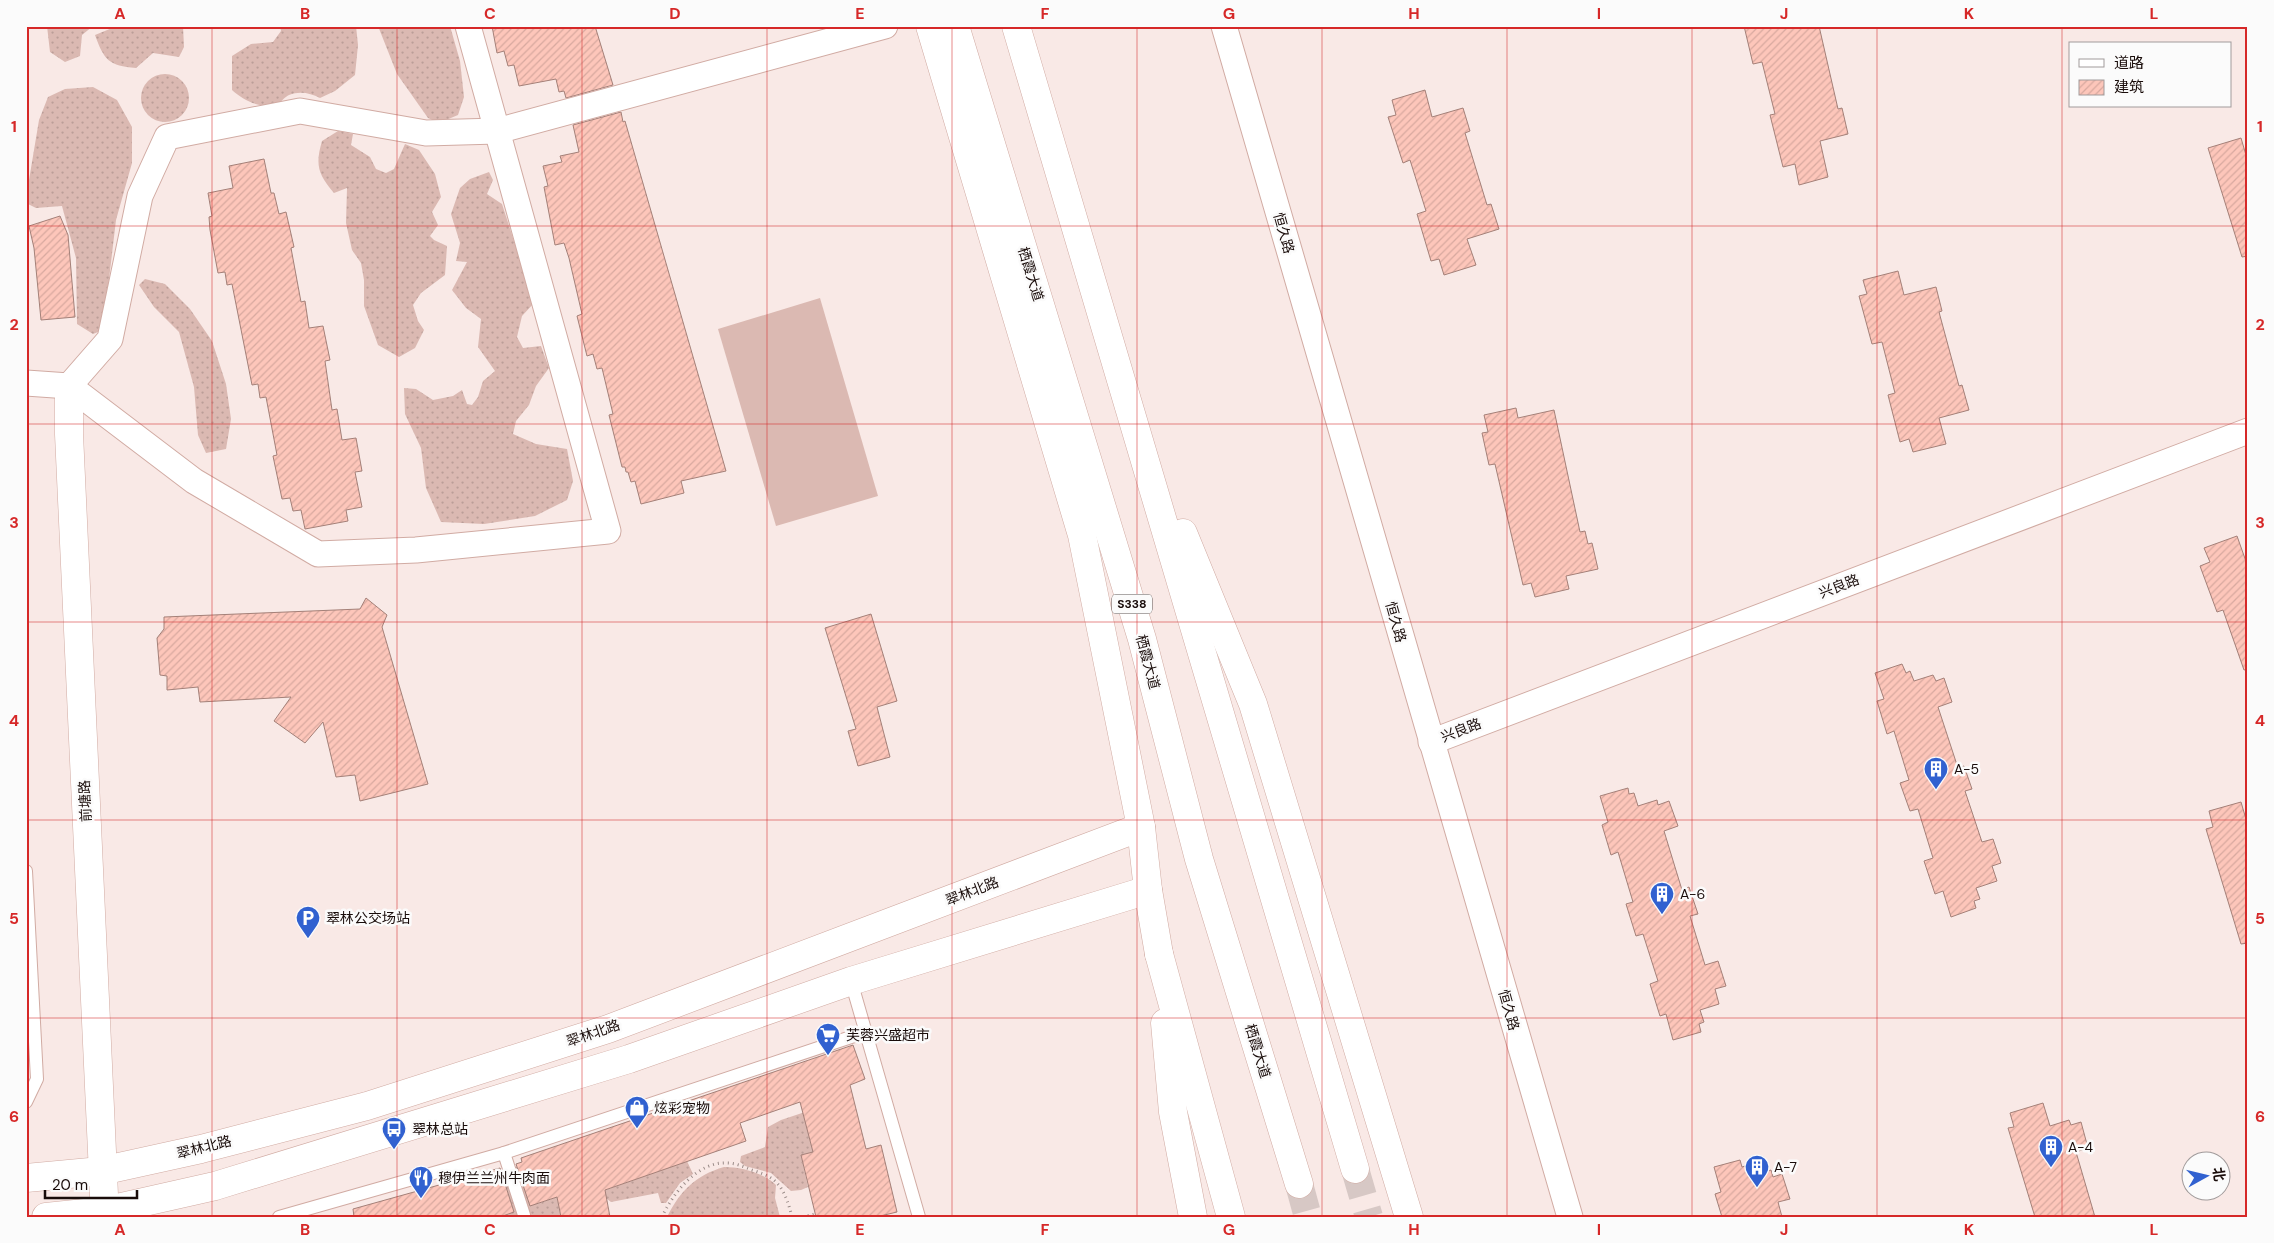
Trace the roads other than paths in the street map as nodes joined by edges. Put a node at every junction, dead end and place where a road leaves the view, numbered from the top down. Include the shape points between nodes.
1 (468, 26) edge
2 (885, 26) edge
3 (930, 26) edge
4 (955, 26) edge
5 (1016, 26) edge
6 (1224, 26) edge
7 (497, 131) junction
8 (26, 383) edge
9 (69, 386) junction
10 (1126, 393) junction
11 (2248, 431) edge
12 (1431, 742) junction
13 (1141, 827) junction
14 (26, 871) edge
15 (1148, 890) junction
16 (1159, 954) junction
17 (851, 981) junction
18 (866, 1032) junction
19 (26, 1102) edge
20 (504, 1153) junction
21 (1355, 1169) tunnel mouth
22 (101, 1171) junction
23 (26, 1178) edge
24 (1299, 1184) tunnel mouth
25 (104, 1214) edge
26 (524, 1215) dead end
27 (46, 1217) edge
28 (279, 1217) edge
29 (919, 1217) edge
30 (1193, 1217) edge
31 (1231, 1217) edge
32 (1409, 1217) edge
33 (1570, 1217) edge

1 - 7 street
2 - 7 street
3 - 13 main road via 1082,536
4 - 24 main road, 栖霞大道 / S338 via 1142,639 1199,859
5 - 10 main road
6 - 12 street, 恒久路
7 - 9 street via 426,133 300,111 167,137 140,196 110,339
7 - 9 street via 608,531 416,550 318,554 194,481
8 - 9 street
9 - 22 main road, 前塘路
10 - 21 main road
10 - 32 main road via 1253,704
11 - 12 street, 兴良路
12 - 33 street, 恒久路
13 - 15 main road
13 - 22 main road, 翠林北路 via 608,1029 367,1106 202,1149
14 - 19 lane via 38,1079
15 - 16 main road
15 - 17 main road
16 - 30 main road via 1173,1112
16 - 31 main road
17 - 18 lane
17 - 25 main road via 629,1059 215,1186
18 - 20 lane
18 - 29 lane
20 - 26 lane
20 - 28 lane
22 - 23 main road, 翠林北路
22 - 25 main road, 前塘路
25 - 27 main road

